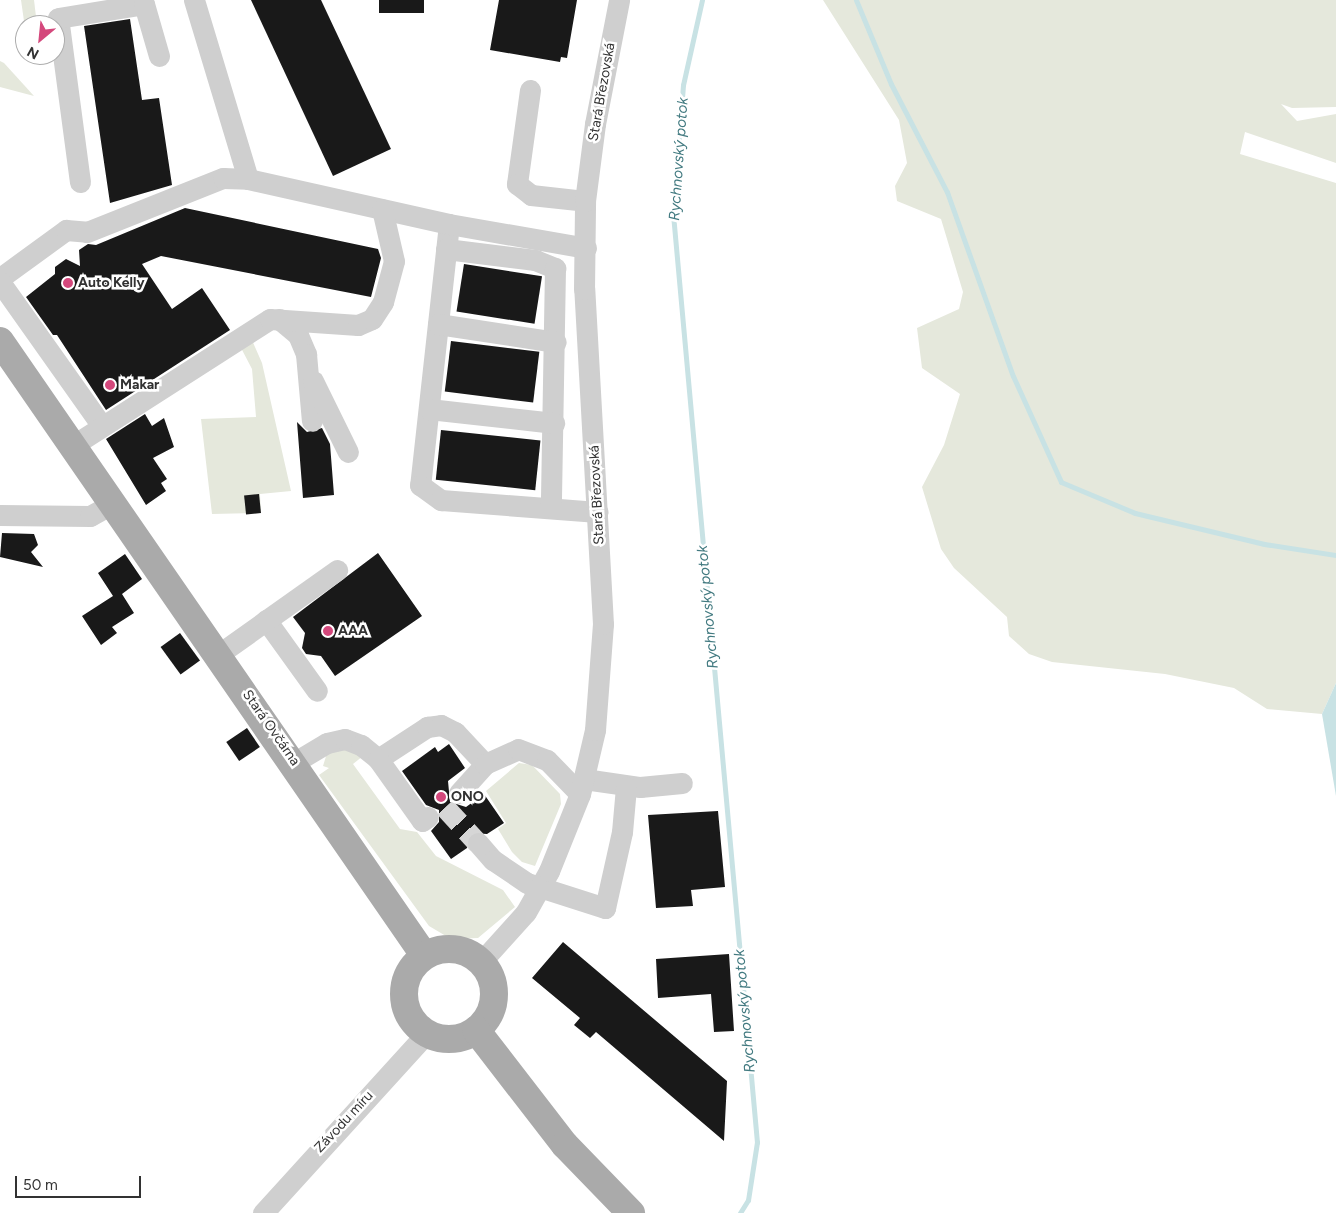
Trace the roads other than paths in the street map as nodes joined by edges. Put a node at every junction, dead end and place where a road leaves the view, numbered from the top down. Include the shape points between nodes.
1 (194, 0) edge
2 (619, 0) edge
3 (159, 56) dead end
4 (530, 90) dead end
5 (248, 179) junction
6 (80, 182) dead end
7 (585, 201) junction
8 (382, 209) junction
9 (449, 224) junction
10 (586, 248) junction
11 (446, 249) junction
12 (0, 278) edge
13 (0, 282) edge
14 (279, 319) junction
15 (438, 324) junction
16 (0, 341) edge
17 (556, 342) junction
18 (307, 370) junction
19 (429, 409) junction
20 (312, 421) dead end
21 (554, 422) junction
22 (102, 426) junction
23 (72, 446) junction
24 (348, 452) dead end
25 (112, 504) junction
26 (550, 507) junction
27 (598, 512) junction
28 (0, 515) edge
29 (337, 570) dead end
30 (266, 620) junction
31 (219, 654) junction
32 (317, 691) dead end
33 (378, 759) junction
34 (295, 762) junction
35 (485, 764) junction
36 (682, 783) dead end
37 (582, 787) junction
38 (626, 787) junction
39 (459, 793) dead end
40 (428, 817) tunnel mouth
41 (478, 843) tunnel mouth
42 (540, 889) junction
43 (424, 955) junction
44 (481, 962) junction
45 (476, 1030) junction
46 (427, 1033) junction
47 (263, 1213) edge
48 (632, 1213) edge

1 - 5 street
2 - 7 street, Stará Březovská via 595,124
3 - 6 street via 144,4 58,18
4 - 7 street via 517,184 531,195
5 - 8 street
5 - 12 street via 223,178 87,232 66,230
7 - 10 street, Stará Březovská
8 - 9 street
8 - 14 street via 394,260 378,312 358,325
9 - 10 street
9 - 11 street
10 - 27 street, Stará Březovská via 584,289
11 - 15 street
11 - 17 street via 535,260 555,268
13 - 22 street
14 - 18 street via 298,335
14 - 22 street via 270,319
15 - 17 street
15 - 19 street
16 - 23 main road, Stará Ovčárna
17 - 21 street
18 - 20 street
18 - 24 street
19 - 21 street
19 - 26 street via 419,477 420,485 432,496
21 - 26 street
22 - 23 street
23 - 25 main road, Stará Ovčárna
25 - 28 street via 90,516
25 - 31 main road, Stará Ovčárna
26 - 27 street
27 - 37 street, Stará Březovská via 603,624 595,730
29 - 30 street
30 - 31 street
30 - 32 street
31 - 34 main road, Stará Ovčárna
33 - 34 street via 345,739 327,743
33 - 35 street via 427,727 441,725 455,732
33 - 40 street via 422,820
34 - 43 main road, Stará Ovčárna
35 - 37 street via 507,751 531,751
35 - 39 street
36 - 38 street
37 - 38 street
37 - 42 street, Stará Březovská via 564,840
38 - 42 street via 622,832 605,908
41 - 42 street via 508,871
42 - 44 street, Stará Březovská via 516,925
43 - 44 main road via 452,948
43 - 46 main road via 408,974 403,998 409,1016
44 - 45 main road via 492,978 494,997 489,1016
45 - 46 main road via 450,1039
45 - 48 main road via 565,1145
46 - 47 street, Závodu míru

